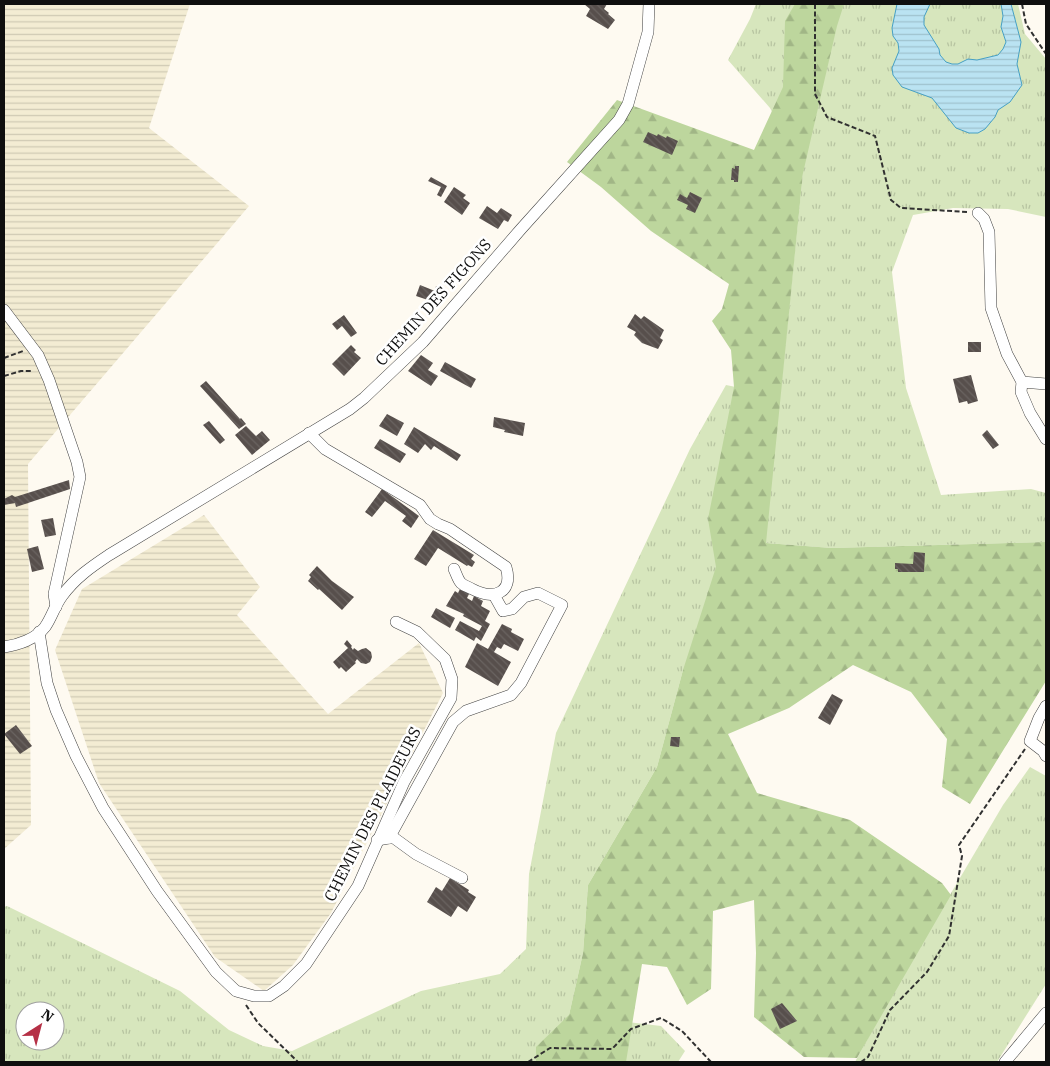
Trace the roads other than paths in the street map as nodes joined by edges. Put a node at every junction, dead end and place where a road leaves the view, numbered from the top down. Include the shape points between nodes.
1 (649, 4) edge
2 (978, 213) road end
3 (6, 312) edge
4 (1022, 382) junction
5 (1046, 384) edge
6 (309, 434) junction
7 (1046, 439) edge
8 (454, 569) dead end
9 (494, 595) junction
10 (56, 607) junction
11 (396, 622) dead end
12 (39, 632) junction
13 (4, 646) edge
14 (1046, 706) edge
15 (1046, 756) edge
16 (383, 839) junction
17 (462, 878) dead end
18 (1046, 1013) edge
19 (1005, 1062) edge

1 - 6 street, CHEMIN DES FIGONS via 648,32 628,104 619,120 423,342 364,398
2 - 4 street via 989,232 991,308 1007,354
3 - 10 street via 38,355 47,375 80,477 54,594
4 - 5 street
4 - 7 street via 1021,392
6 - 9 street via 325,449 420,505 430,519 506,566 509,577 505,588
6 - 10 street, CHEMIN DES FIGONS via 109,555 79,576
8 - 9 street via 461,583 482,594
9 - 16 street via 503,611 512,609 524,597 538,593 562,605 521,683 511,695 466,712 453,722
10 - 12 street, CHEMIN DES FIGONS
11 - 16 street, CHEMIN DES PLAIDEURS via 417,632 445,659 452,679 451,698 404,782
12 - 13 street, CHEMIN DES FIGONS via 16,645
12 - 16 street, CHEMIN DES PLAIDEURS via 47,684 76,756 103,808 157,891 216,972 236,991 269,996 306,964 358,886
14 - 15 street via 1030,741
16 - 17 street via 394,838 416,854
18 - 19 street

